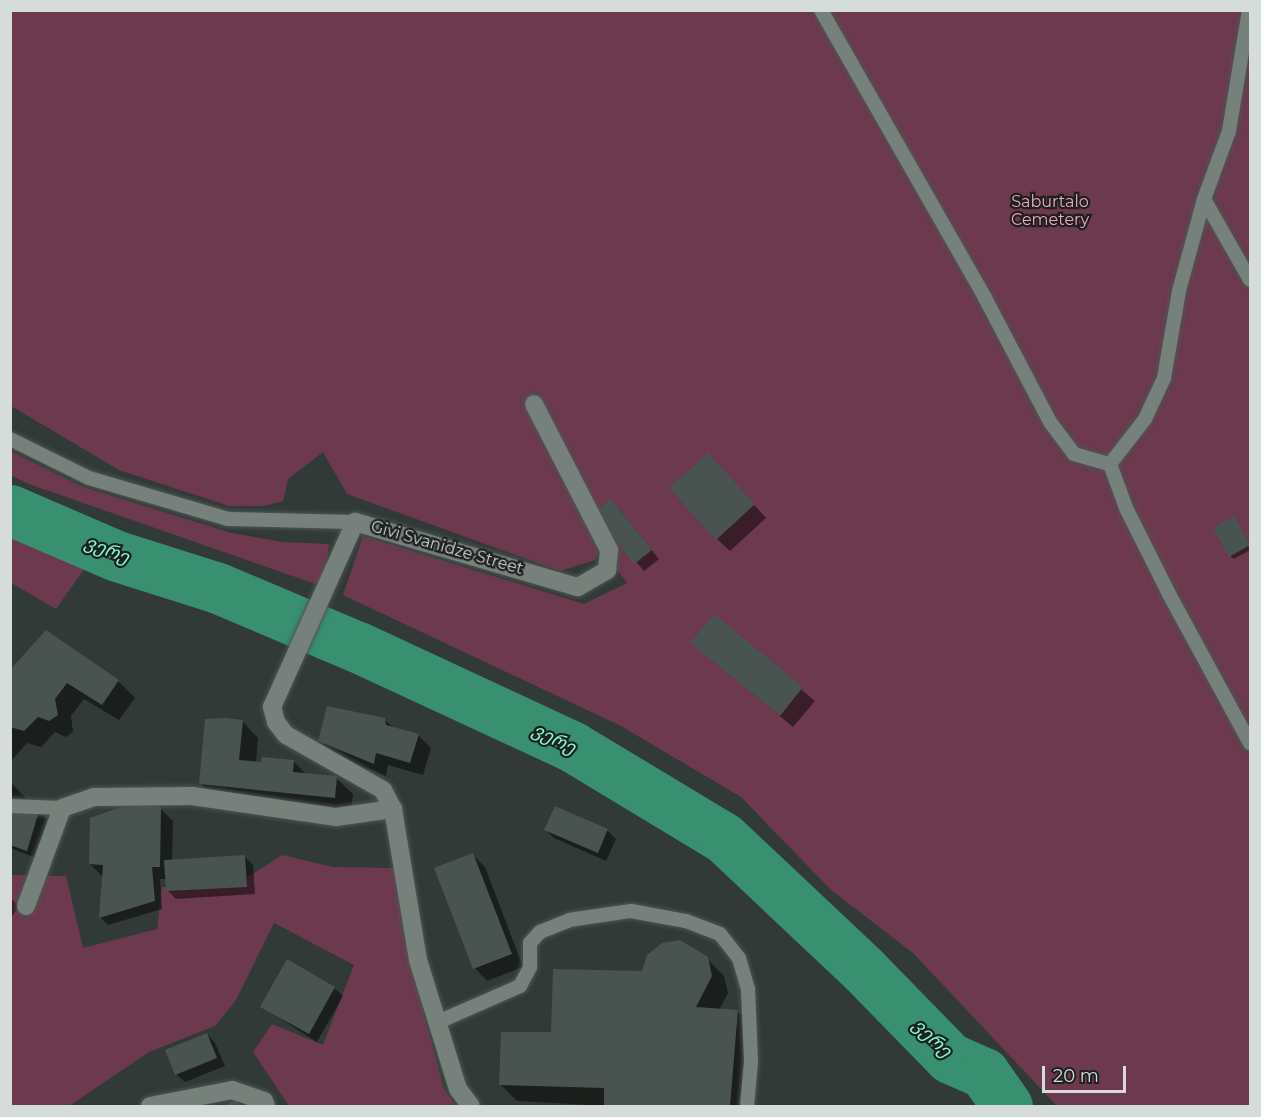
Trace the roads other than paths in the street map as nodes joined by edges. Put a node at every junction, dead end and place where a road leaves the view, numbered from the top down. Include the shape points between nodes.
1 (821, 10) edge
2 (1249, 10) edge
3 (1204, 199) junction
4 (1251, 280) edge
5 (534, 404) dead end
6 (10, 439) edge
7 (1110, 464) junction
8 (355, 522) junction
9 (1251, 743) edge
10 (10, 806) edge
11 (62, 808) junction
12 (393, 809) junction
13 (26, 906) dead end
14 (438, 1022) junction
15 (150, 1107) edge
16 (266, 1107) edge
17 (471, 1107) edge
18 (747, 1107) edge

1 - 7 lane via 986,298 1050,422 1074,454
2 - 3 lane via 1229,131
3 - 4 lane
3 - 7 lane via 1179,291 1164,378 1145,419
5 - 8 street, Givi Svanidze Street via 609,550 606,570 578,587
6 - 8 lane via 89,478 228,519
7 - 9 lane via 1164,585
8 - 12 street, Givi Svanidze Street via 272,707 276,722 286,735 383,790
10 - 11 lane
11 - 12 street via 94,797 192,796 336,817
11 - 13 street
12 - 14 street, Givi Svanidze Street via 418,960
14 - 17 street, Givi Svanidze Street via 458,1089
14 - 18 lane via 520,986 530,967 530,943 540,932 569,920 631,911 687,921 720,934 739,958 748,988 751,1062
15 - 16 street via 232,1089 264,1101

